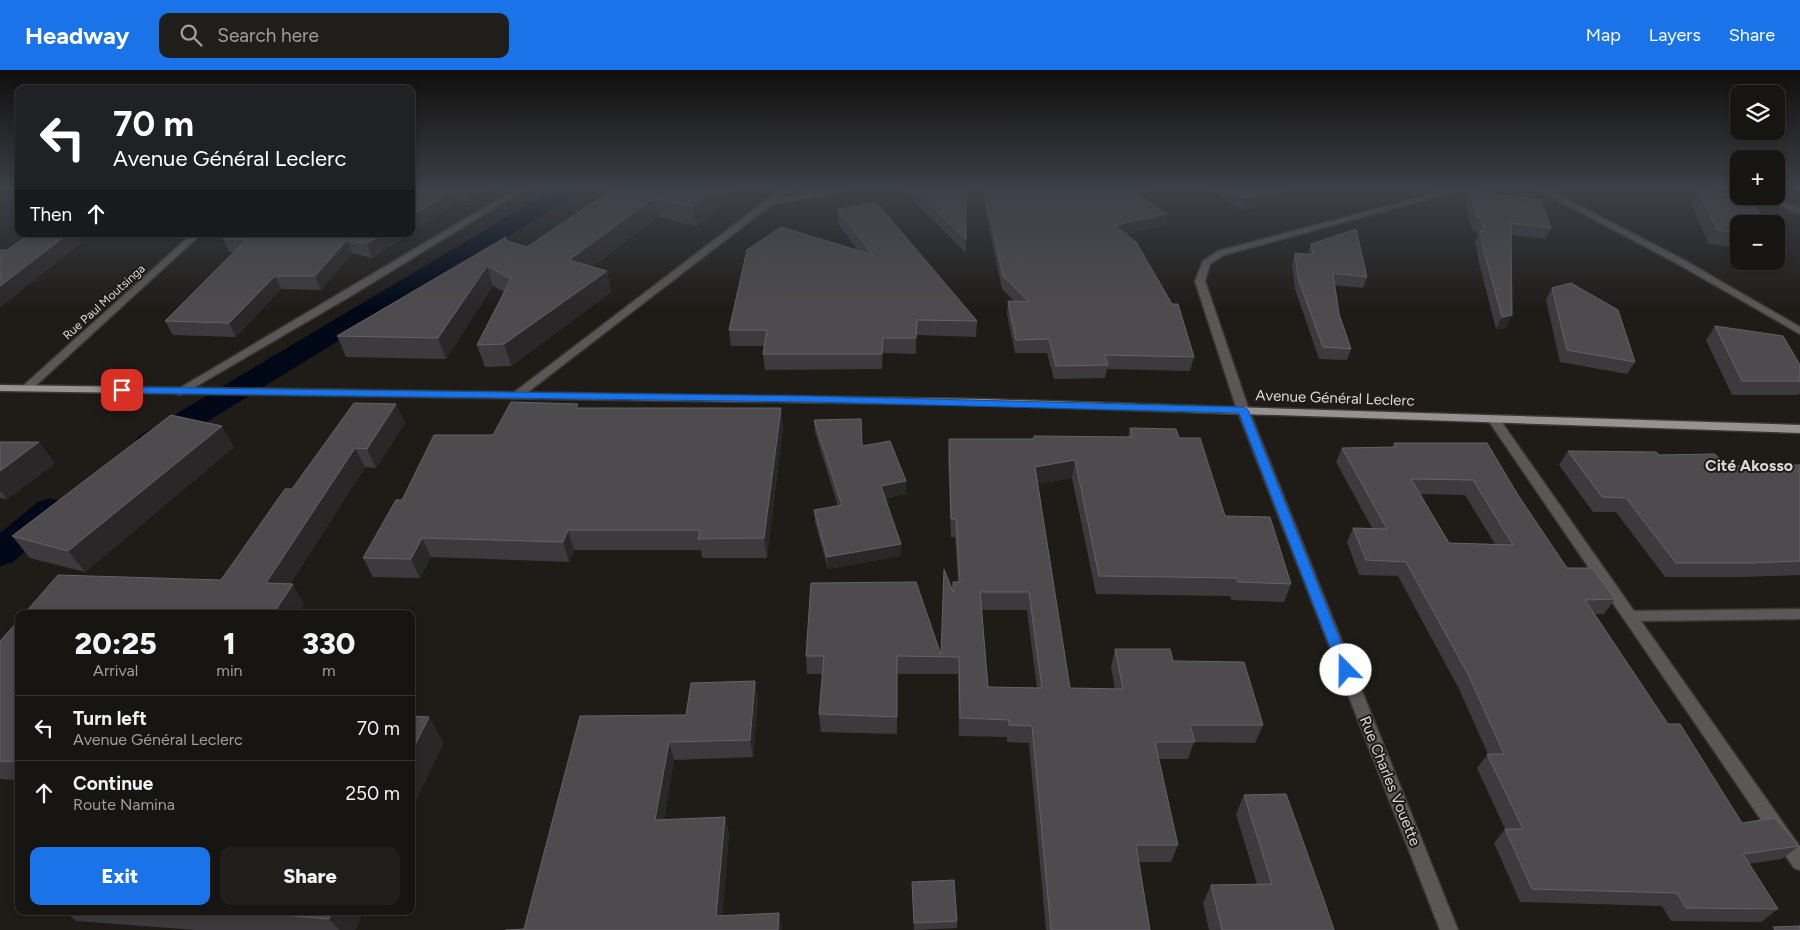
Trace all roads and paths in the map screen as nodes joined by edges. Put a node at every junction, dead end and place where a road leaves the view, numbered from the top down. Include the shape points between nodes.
1 (455, 229) edge
2 (734, 229) edge
3 (1310, 229) edge
4 (1617, 229) edge
5 (194, 237) edge
6 (1800, 330) edge
7 (0, 388) edge
8 (27, 388) junction
9 (179, 392) junction
10 (516, 396) junction
11 (1243, 410) junction
12 (1494, 420) junction
13 (1800, 429) edge
14 (1800, 614) edge
15 (1630, 616) junction
16 (1800, 862) edge
17 (1449, 930) edge

1 - 9 street
2 - 10 street
3 - 11 street, Rue Charles Vouette via 1221,253 1208,258 1202,266 1200,281
4 - 6 street
5 - 8 street, Rue Paul Moutsinga
7 - 8 main road, Avenue Général Leclerc
8 - 9 main road, Avenue Général Leclerc
9 - 10 main road, Avenue Général Leclerc
10 - 11 main road, Avenue Général Leclerc via 810,399
11 - 12 main road, Avenue Général Leclerc
11 - 17 street, Rue Charles Vouette
12 - 13 main road, Avenue Général Leclerc
12 - 15 street
14 - 15 street
15 - 16 street

